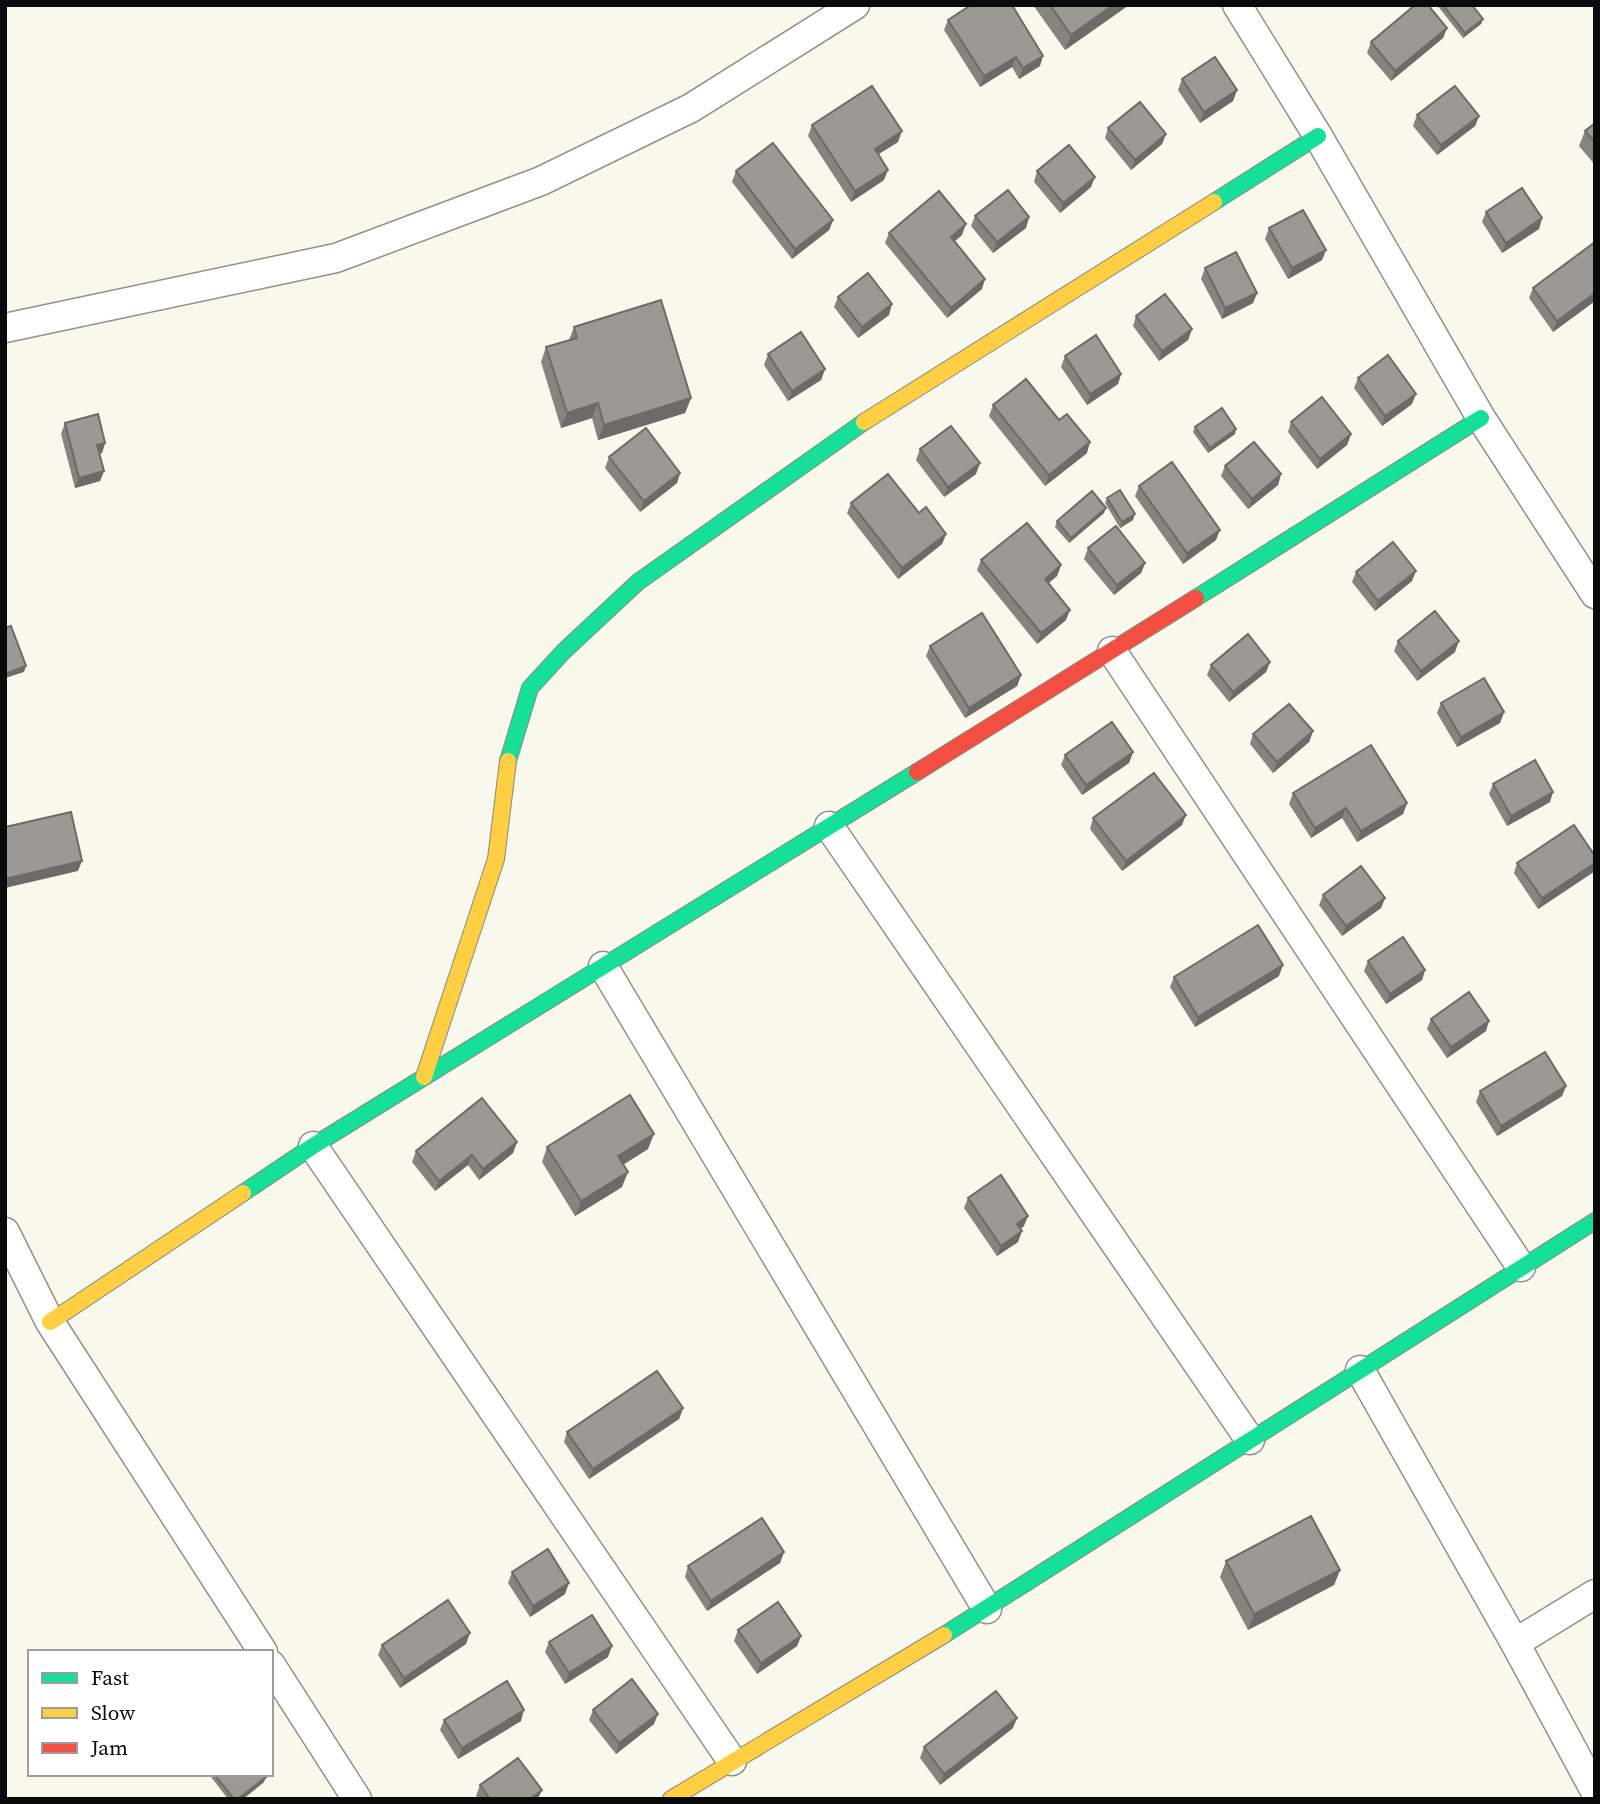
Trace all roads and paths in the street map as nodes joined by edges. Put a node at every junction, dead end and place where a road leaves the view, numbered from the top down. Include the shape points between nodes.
1 (855, 5) edge
2 (1237, 5) edge
3 (1318, 136) junction
4 (5, 328) edge
5 (1481, 418) junction
6 (1595, 594) edge
7 (1112, 650) junction
8 (829, 826) junction
9 (603, 966) junction
10 (424, 1077) junction
11 (313, 1146) junction
12 (1595, 1221) edge
13 (5, 1231) edge
14 (1521, 1267) junction
15 (50, 1322) junction
16 (1360, 1370) junction
17 (1250, 1440) junction
18 (1595, 1594) edge
19 (987, 1609) junction
20 (1515, 1643) junction
21 (261, 1650) edge
22 (273, 1668) edge
23 (732, 1761) junction
24 (1595, 1791) edge
25 (358, 1799) edge
26 (671, 1799) edge

1 - 4 street via 691,108 541,181 336,258
2 - 3 street
3 - 5 street
3 - 10 street via 863,423 638,582 564,651 530,688 508,758 496,859
5 - 6 street
5 - 7 street
7 - 8 street
7 - 14 street
8 - 9 street
8 - 17 street
9 - 10 street
9 - 19 street
10 - 11 street
11 - 15 street
11 - 23 street
12 - 14 street
13 - 15 street
14 - 16 street
15 - 21 street
16 - 17 street
16 - 20 street
17 - 19 street
18 - 20 street
19 - 23 street
20 - 24 street
22 - 25 street
23 - 26 street

